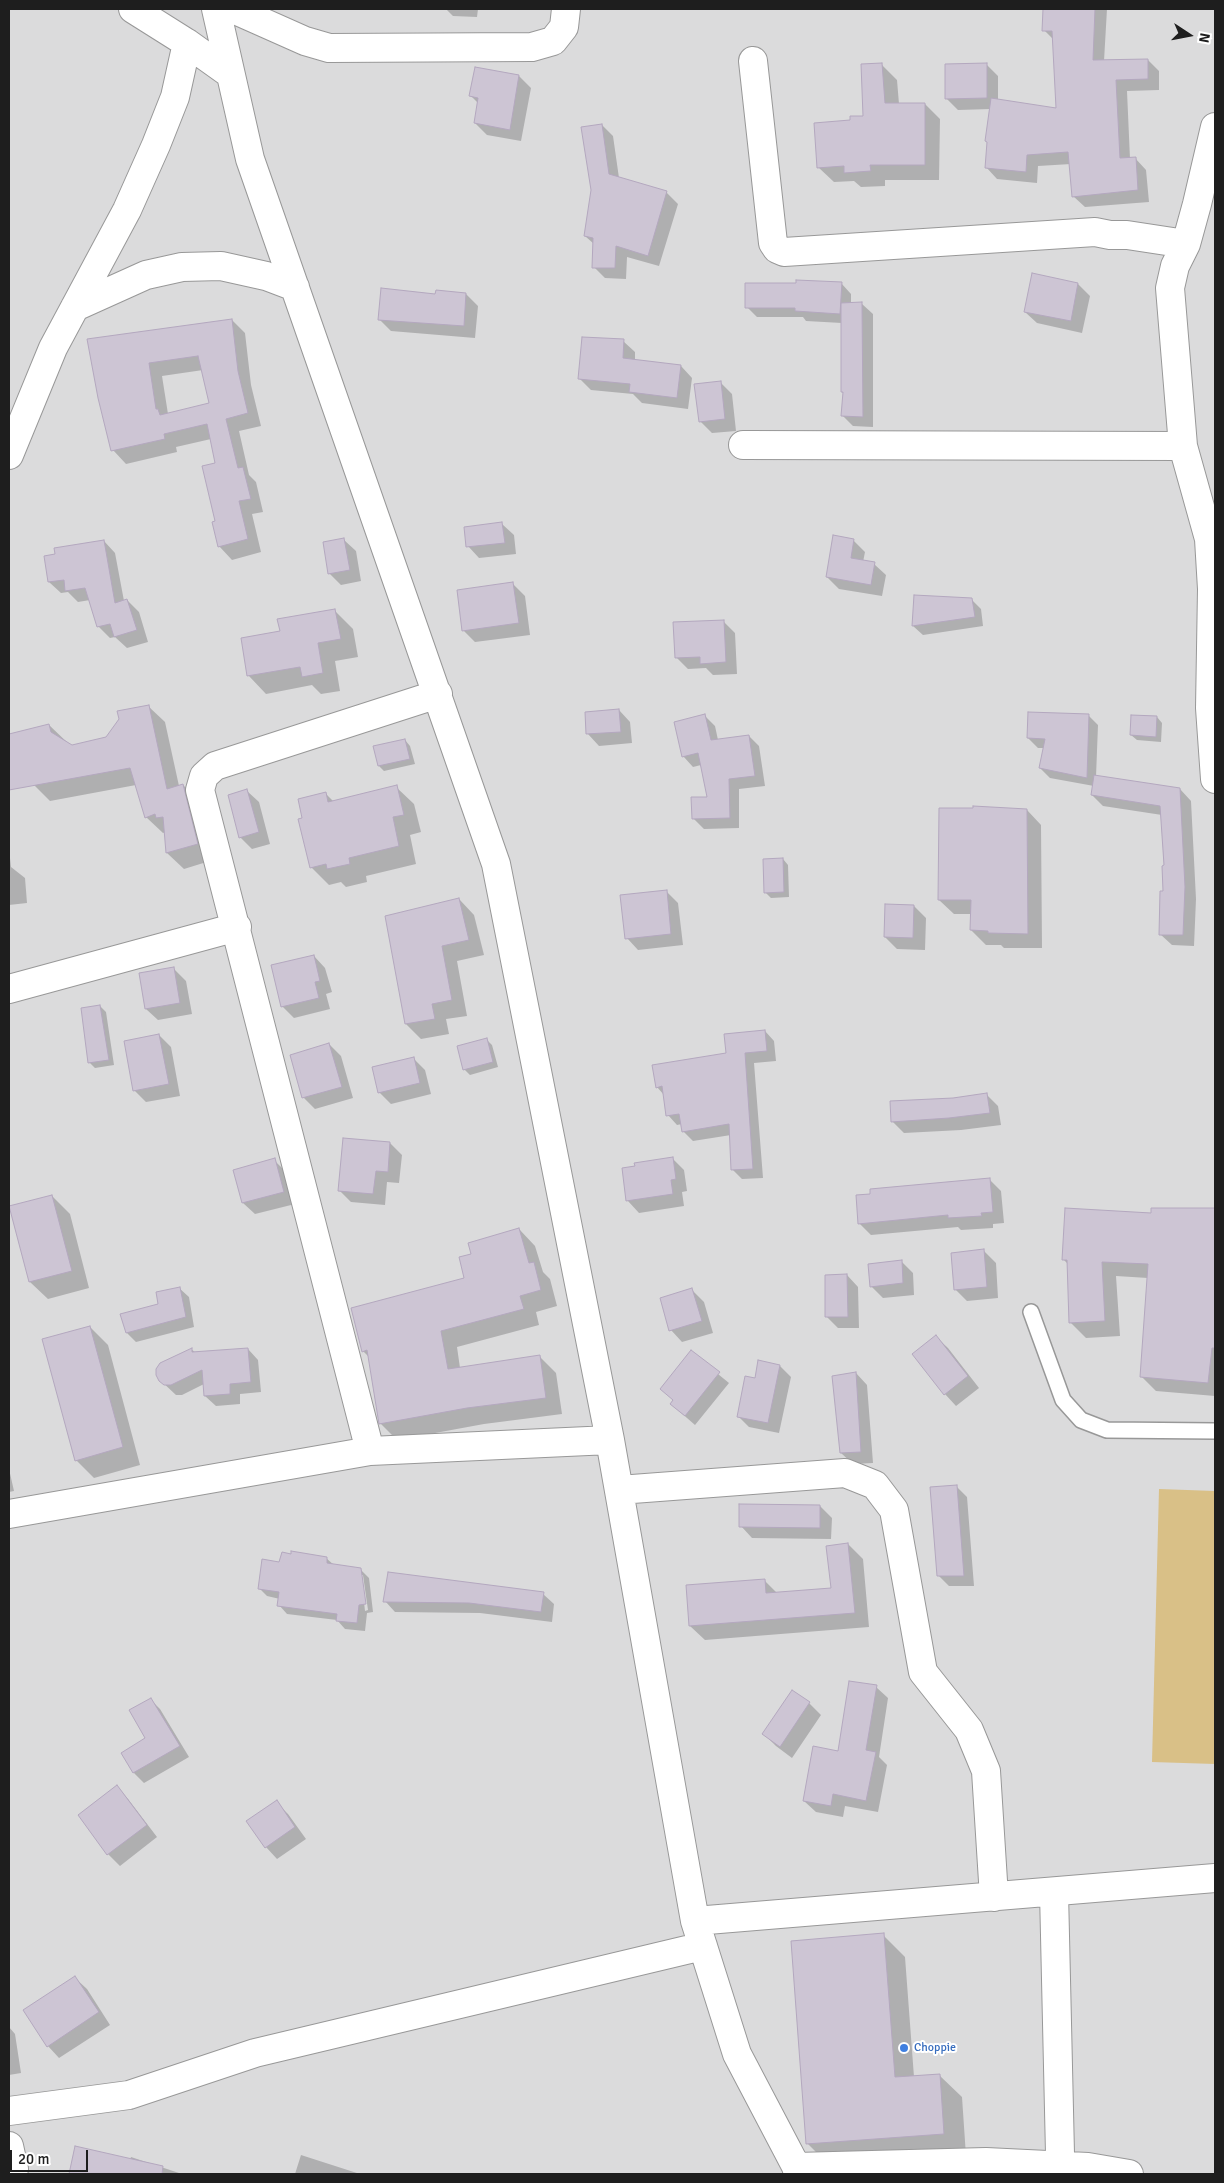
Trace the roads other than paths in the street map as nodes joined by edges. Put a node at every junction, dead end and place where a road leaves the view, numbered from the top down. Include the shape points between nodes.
1 (133, 9) edge
2 (216, 9) edge
3 (233, 9) edge
4 (566, 9) edge
5 (187, 43) junction
6 (753, 61) dead end
7 (229, 73) junction
8 (1215, 127) edge
9 (1186, 244) junction
10 (295, 287) junction
11 (75, 307) junction
12 (743, 445) dead end
13 (1183, 446) junction
14 (9, 453) edge
15 (1212, 539) edge
16 (438, 694) junction
17 (1214, 738) edge
18 (1215, 780) edge
19 (237, 927) junction
20 (9, 989) edge
21 (1031, 1312) dead end
22 (1215, 1431) edge
23 (610, 1440) junction
24 (370, 1451) junction
25 (619, 1490) junction
26 (9, 1514) edge
27 (1215, 1878) edge
28 (1054, 1892) junction
29 (994, 1897) junction
30 (699, 1934) junction
31 (9, 2111) edge
32 (9, 2146) edge
33 (1060, 2154) dead end
34 (798, 2171) edge
35 (12, 2174) edge
36 (1129, 2174) edge

1 - 5 street
2 - 7 street
3 - 4 street via 305,41 329,48 532,46 553,41 564,27
5 - 7 street
5 - 11 street via 176,97 156,145 127,210
6 - 9 street via 773,243 777,250 1094,232
7 - 10 street via 250,159
8 - 9 street
9 - 13 street via 1175,266 1170,288
10 - 11 street via 266,276 222,266 182,267 146,275
10 - 16 street
11 - 14 street
12 - 13 street
13 - 15 street
15 - 17 street via 1210,708
16 - 19 street via 215,766 204,776 200,790
16 - 23 street via 496,864
17 - 18 street
19 - 20 street
19 - 24 street
21 - 22 lane via 1063,1400 1081,1420 1107,1430
23 - 24 street
23 - 25 street
24 - 26 street
25 - 29 street via 844,1473 875,1484 894,1510 924,1672 969,1730 986,1772
25 - 30 street
27 - 28 street
28 - 29 street
28 - 33 street
29 - 30 street
30 - 31 street via 255,2053 128,2095
30 - 34 street via 737,2054
32 - 35 street via 14,2169
34 - 36 street via 986,2162 1088,2167

